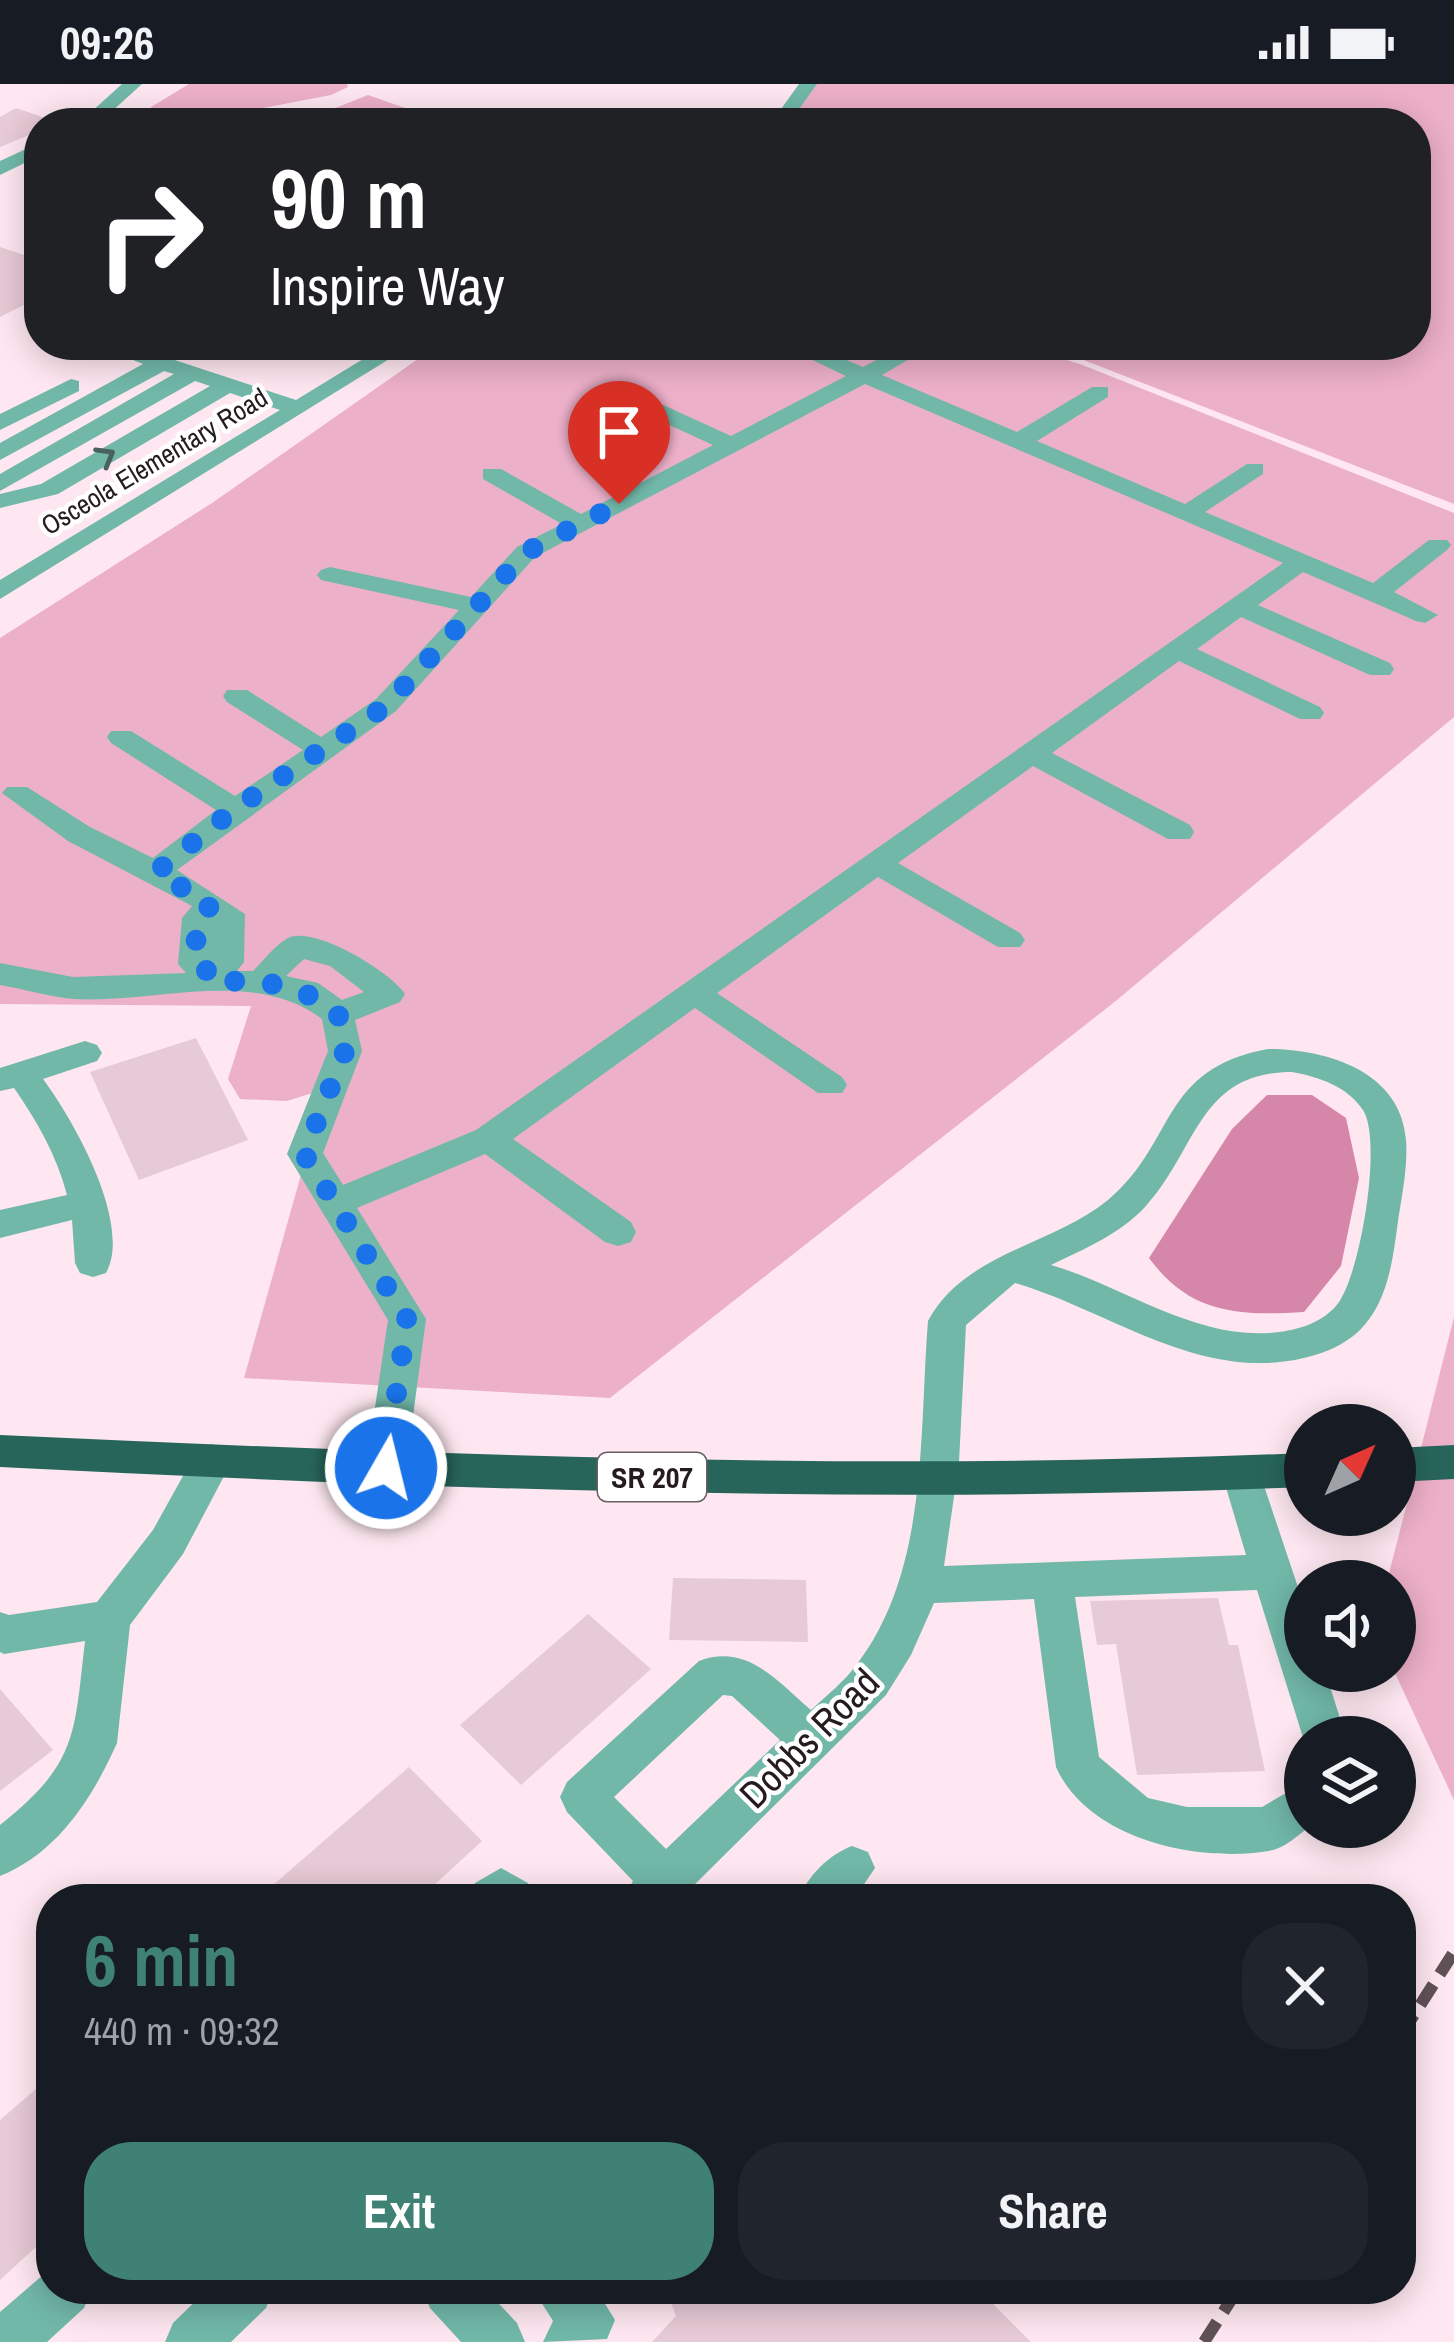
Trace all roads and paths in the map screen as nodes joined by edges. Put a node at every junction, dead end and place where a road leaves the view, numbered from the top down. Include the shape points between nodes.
1 (133, 84) edge
2 (105, 108) edge
3 (119, 360) edge
4 (153, 360) edge
5 (376, 360) edge
6 (827, 360) edge
7 (894, 360) edge
8 (162, 363) junction
9 (193, 374) junction
10 (864, 376) junction
11 (228, 385) junction
12 (1100, 392) dead end
13 (629, 398) dead end
14 (298, 408) junction
15 (0, 423) edge
16 (1018, 442) junction
17 (731, 446) junction
18 (0, 453) edge
19 (1255, 470) dead end
20 (492, 474) dead end
21 (0, 484) edge
22 (0, 501) edge
23 (1186, 514) junction
24 (581, 524) junction
25 (1438, 545) dead end
26 (1300, 563) junction
27 (330, 575) dead end
28 (0, 591) edge
29 (1375, 594) junction
30 (478, 605) junction
31 (1240, 607) junction
32 (1425, 615) dead end
33 (1177, 650) junction
34 (1380, 669) dead end
35 (237, 696) dead end
36 (1310, 713) dead end
37 (121, 737) dead end
38 (321, 749) junction
39 (1030, 753) junction
40 (17, 793) dead end
41 (236, 808) junction
42 (1179, 832) dead end
43 (875, 862) junction
44 (156, 872) junction
45 (1009, 940) dead end
46 (0, 974) edge
47 (210, 977) junction
48 (261, 981) junction
49 (692, 992) junction
50 (338, 1013) junction
51 (85, 1053) dead end
52 (11, 1077) edge
53 (830, 1085) dead end
54 (488, 1139) junction
55 (87, 1203) junction
56 (333, 1204) junction
57 (0, 1224) edge
58 (618, 1232) dead end
59 (92, 1263) dead end
60 (1011, 1268) junction
61 (0, 1451) edge
62 (212, 1461) junction
63 (1454, 1462) edge
64 (1416, 1464) edge
65 (386, 1468) junction
66 (1284, 1471) edge
67 (1241, 1474) junction
68 (938, 1478) junction
69 (1270, 1572) junction
70 (1052, 1580) junction
71 (918, 1585) junction
72 (109, 1619) junction
73 (0, 1631) edge
74 (1317, 1716) edge
75 (811, 1739) junction
76 (1284, 1819) edge
77 (0, 1854) edge
78 (650, 1884) edge
79 (666, 1884) edge
80 (49, 2304) edge
81 (231, 2304) edge
82 (462, 2304) edge
83 (574, 2304) edge
84 (7, 2342) edge
85 (192, 2342) edge
86 (498, 2342) edge
87 (569, 2342) edge

1 - 2 street
3 - 15 street
4 - 8 street
5 - 14 street, Osceola Elementary Road
6 - 10 street
7 - 10 street
8 - 9 street
8 - 18 street
9 - 11 street
9 - 21 street
10 - 16 street
10 - 17 street
11 - 14 street
22 -> 11 street via 49,489
12 - 16 street
13 - 17 street
14 - 28 street, Osceola Elementary Road
16 - 23 street
17 - 24 street
19 - 23 street
20 - 24 street
23 - 26 street
24 - 30 street via 526,552
25 - 29 street
26 - 29 street
26 - 31 street
27 - 30 street
29 - 32 street
30 - 38 street via 386,706
31 - 33 street
31 - 34 street
33 - 36 street
33 - 39 street
35 - 38 street
37 - 41 street
38 - 41 street
39 - 42 street
39 - 43 street
40 - 44 street
41 - 44 street
43 - 45 street
43 - 49 street
44 - 47 street via 211,905 198,918 194,964
46 - 47 street via 73,988
47 - 48 street
48 - 50 street via 308,991
48 - 50 street via 298,946 341,959 388,994
49 - 53 street
49 - 54 street
50 - 56 street via 345,1051 304,1154
51 - 52 street
52 - 55 street via 64,1138
54 - 56 street
54 - 58 street
55 - 57 street
55 - 59 street
56 - 65 street via 407,1319
60 - 60 street, Dobbs Road via 1123,1208 1227,1073 1271,1062 1315,1064 1346,1076 1385,1118 1389,1155 1371,1287 1358,1310 1308,1341 1253,1347 1194,1336
60 - 68 street, Dobbs Road via 960,1302 947,1321
61 - 62 highway, SR 207
62 - 65 highway, SR 207
62 - 72 street via 168,1542
63 - 64 highway
65 - 68 highway, SR 207
66 - 67 highway, SR 207
67 - 68 highway, SR 207
67 - 69 street
68 - 71 street, Dobbs Road
69 - 70 street
69 - 74 street
70 - 71 street
70 - 76 street via 1078,1767 1136,1817 1187,1829 1270,1829
71 - 75 street, Dobbs Road via 897,1646
72 - 73 street
72 - 77 street via 95,1743 58,1807
75 - 78 street via 742,1677 714,1675 583,1797
75 - 79 street, Dobbs Road
80 - 84 street
81 - 85 street
82 - 86 street
83 - 87 street via 588,2320

